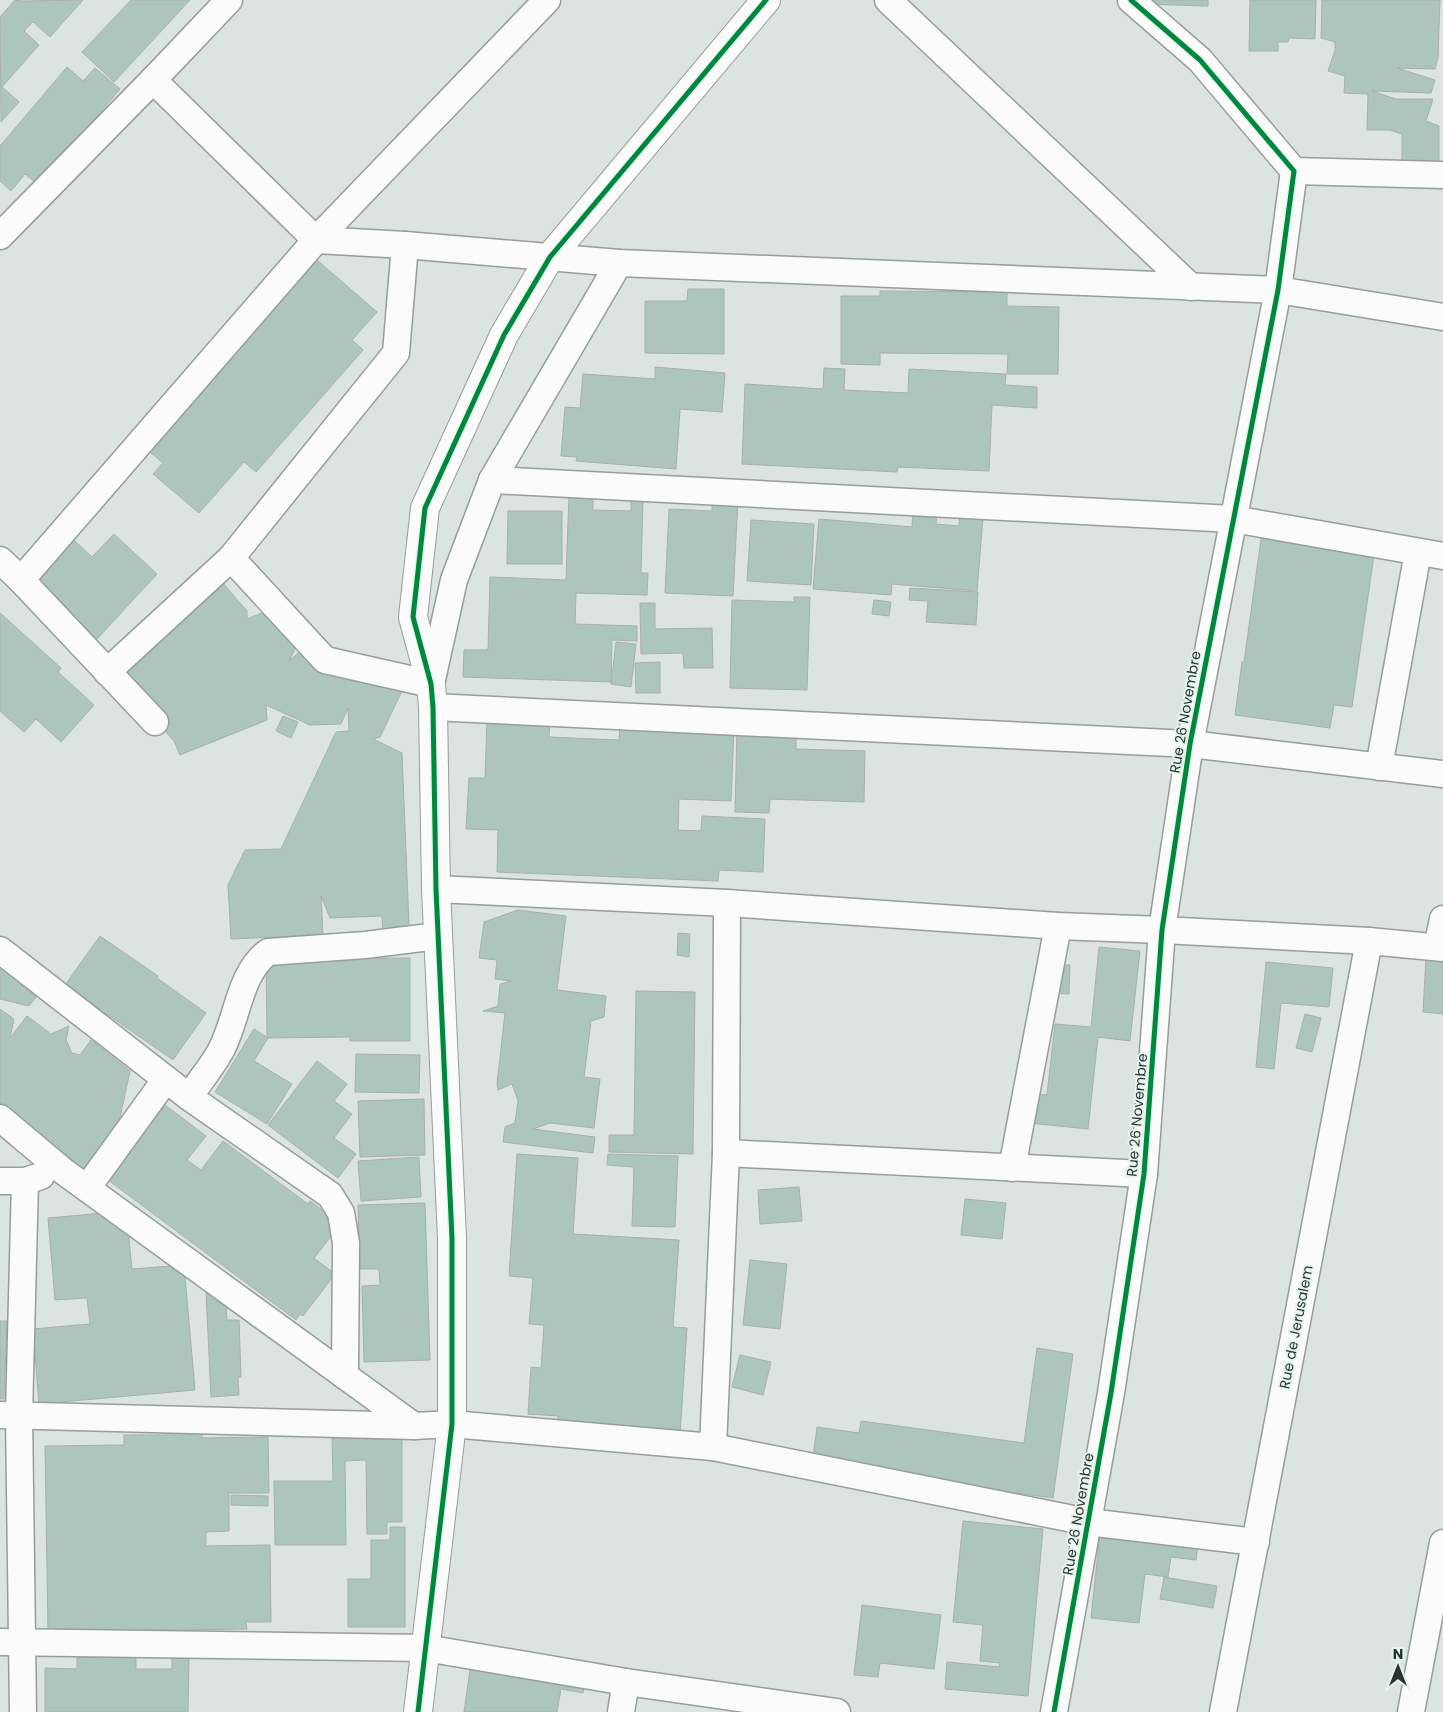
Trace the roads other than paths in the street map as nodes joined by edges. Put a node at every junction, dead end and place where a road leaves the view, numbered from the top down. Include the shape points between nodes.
1 (228, 0) edge
2 (547, 0) edge
3 (766, 0) edge
4 (888, 0) edge
5 (1131, 0) edge
6 (153, 80) junction
7 (1294, 171) junction
8 (1443, 175) edge
9 (0, 236) edge
10 (316, 240) junction
11 (404, 245) junction
12 (550, 257) junction
13 (619, 263) junction
14 (1191, 287) junction
15 (1278, 290) junction
16 (1443, 317) edge
17 (492, 480) junction
18 (1233, 518) junction
19 (1431, 554) edge
20 (231, 558) junction
21 (0, 560) edge
22 (21, 580) junction
23 (108, 672) junction
24 (432, 696) junction
25 (155, 722) dead end
26 (1190, 744) junction
27 (1379, 767) junction
28 (1443, 774) edge
29 (436, 889) junction
30 (727, 903) junction
31 (1443, 920) edge
32 (1058, 926) junction
33 (1162, 930) junction
34 (438, 936) junction
35 (1369, 941) junction
36 (1440, 948) edge
37 (0, 950) edge
38 (166, 1079) junction
39 (189, 1097) junction
40 (0, 1118) edge
41 (726, 1153) junction
42 (1012, 1168) junction
43 (63, 1171) junction
44 (1144, 1174) junction
45 (12, 1181) edge
46 (87, 1188) junction
47 (345, 1376) junction
48 (10, 1415) edge
49 (452, 1424) junction
50 (414, 1426) junction
51 (713, 1447) junction
52 (1088, 1522) junction
53 (1256, 1542) junction
54 (1443, 1543) edge
55 (11, 1642) edge
56 (424, 1648) junction
57 (626, 1682) junction
58 (1416, 1711) edge
59 (23, 1712) edge
60 (418, 1712) edge
61 (621, 1712) edge
62 (837, 1712) edge
63 (1054, 1712) edge
64 (1223, 1712) edge

1 - 6 street
2 - 10 street
3 - 12 street
4 - 14 street
5 - 7 street via 1200,60
6 - 9 street
6 - 10 street
7 - 8 street
7 - 15 street, Rue 26 Novembre
10 - 11 street
10 - 22 street
11 - 12 street
11 - 20 street via 396,353
12 - 13 street
12 - 24 street via 504,335 424,508 413,617
13 - 14 street
13 - 17 street
14 - 15 street
15 - 16 street
15 - 18 street, Rue 26 Novembre
17 - 18 street
17 - 24 street via 454,580
18 - 19 street
18 - 26 street, Rue 26 Novembre
19 - 27 street
20 - 23 street
20 - 24 street via 325,660
21 - 22 street
22 - 23 street
23 - 25 street
24 - 26 street
24 - 29 street
26 - 27 street
26 - 33 street, Rue 26 Novembre
27 - 28 street
29 - 30 street
29 - 34 street
30 - 32 street
30 - 41 street
31 - 36 street
32 - 33 street
32 - 42 street
33 - 35 street
33 - 44 street, Rue 26 Novembre
34 - 39 street via 268,952 249,974 221,1052
34 - 49 street via 452,1238
35 - 36 street
35 - 53 street, Rue de Jerusalem
37 - 38 street
38 - 39 street
38 - 46 street
39 - 47 street via 330,1196 341,1213 346,1243
40 - 43 street
41 - 42 street
41 - 51 street
42 - 44 street
43 - 45 street
43 - 46 street
44 - 52 street, Rue 26 Novembre
45 - 48 street
46 - 47 street
47 - 50 street
48 - 50 street
48 - 55 street
49 - 50 street
49 - 51 street
49 - 56 street
51 - 52 street
52 - 53 street
52 - 63 street, Rue 26 Novembre
53 - 64 street, Rue de Jerusalem
54 - 58 street
55 - 56 street
55 - 59 street
56 - 57 street
56 - 60 street
57 - 61 street
57 - 62 street

